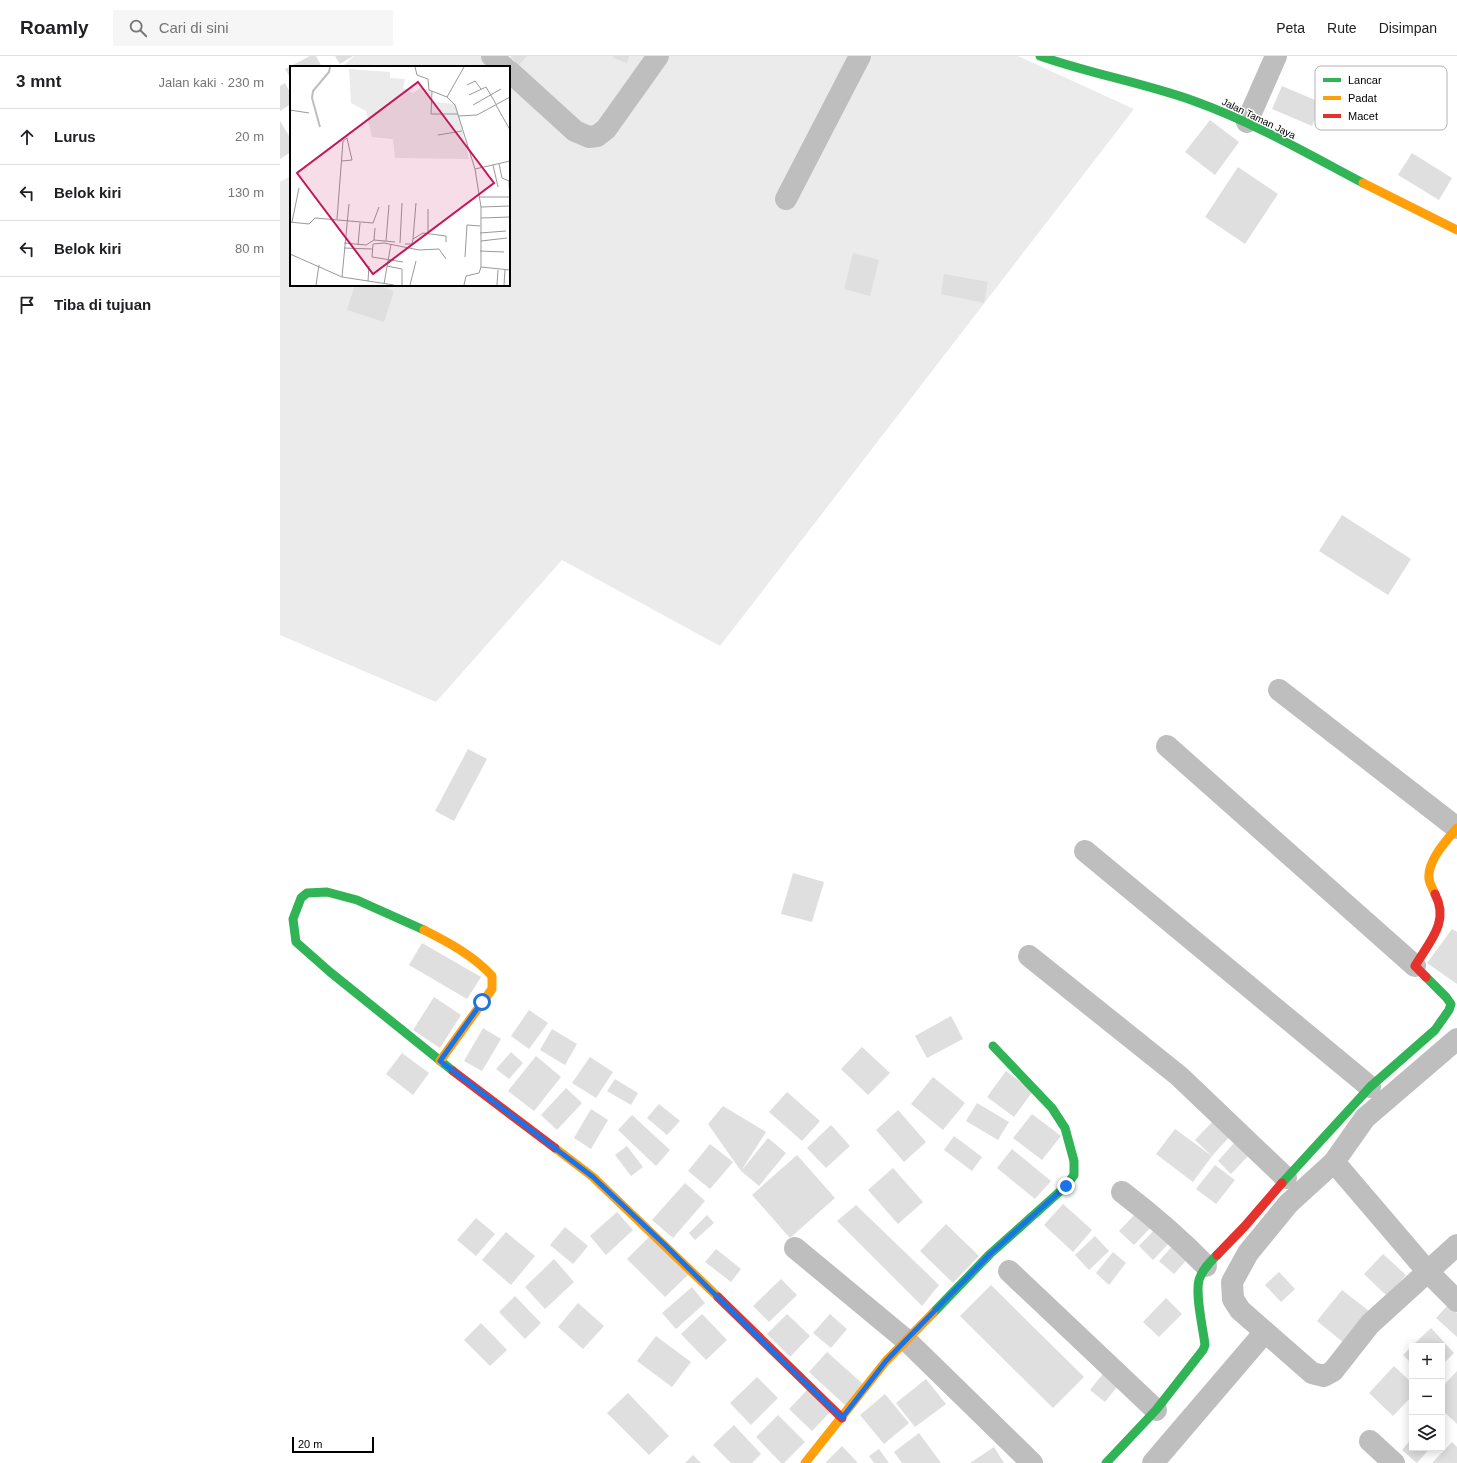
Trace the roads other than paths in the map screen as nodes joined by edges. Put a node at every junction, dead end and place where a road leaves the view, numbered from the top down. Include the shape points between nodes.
1 (492, 56) edge
2 (658, 56) edge
3 (860, 56) edge
4 (1040, 56) edge
5 (1276, 56) edge
6 (503, 66) edge
7 (510, 72) edge
8 (1247, 122) junction
9 (786, 199) dead end
10 (1457, 230) edge
11 (1279, 690) dead end
12 (1166, 746) dead end
13 (1457, 828) edge
14 (1085, 852) dead end
15 (1029, 956) dead end
16 (1415, 966) junction
17 (1457, 1039) edge
18 (993, 1046) dead end
19 (440, 1061) junction
20 (1370, 1086) junction
21 (1334, 1162) junction
22 (1286, 1178) junction
23 (1122, 1192) dead end
24 (1457, 1245) edge
25 (795, 1248) dead end
26 (1206, 1266) junction
27 (1009, 1271) dead end
28 (1428, 1272) junction
29 (1457, 1301) edge
30 (1265, 1332) junction
31 (906, 1340) junction
32 (1156, 1410) junction
33 (842, 1418) junction
34 (1370, 1441) dead end
35 (805, 1463) edge
36 (1032, 1463) edge
37 (1106, 1463) edge
38 (1152, 1463) edge
39 (1394, 1463) edge

1 - 6 street
2 - 7 street via 606,129 597,136 589,137 575,132
3 - 9 street
4 - 8 street, Jalan Taman Jaya via 1186,98
5 - 8 street
8 - 10 street, Jalan Taman Jaya
11 - 13 street
12 - 16 street
13 - 16 street via 1433,861 1429,873 1429,880 1442,911 1440,924
14 - 20 street
15 - 22 street via 1179,1076
16 - 20 street via 1446,997 1451,1004 1449,1010 1435,1030
17 - 21 street via 1365,1118
18 - 31 street via 1052,1108 1065,1128 1074,1161 1074,1175 1066,1186 990,1254
19 - 19 street via 296,942 293,919 301,898 307,893 327,892 357,900 403,920 471,958 492,976 492,988
19 - 33 street via 593,1177
20 - 22 street
21 - 28 street
21 - 30 street via 1288,1204 1248,1253 1232,1282 1233,1299 1240,1310
22 - 26 street
23 - 26 street via 1183,1242
24 - 28 street
25 - 31 street
26 - 32 street via 1199,1280 1198,1295 1205,1345
27 - 32 street
28 - 29 street
28 - 30 street via 1370,1324 1334,1371 1324,1376 1312,1373
30 - 38 street
31 - 33 street via 886,1361
31 - 36 street
32 - 37 street
33 - 35 street
34 - 39 street

